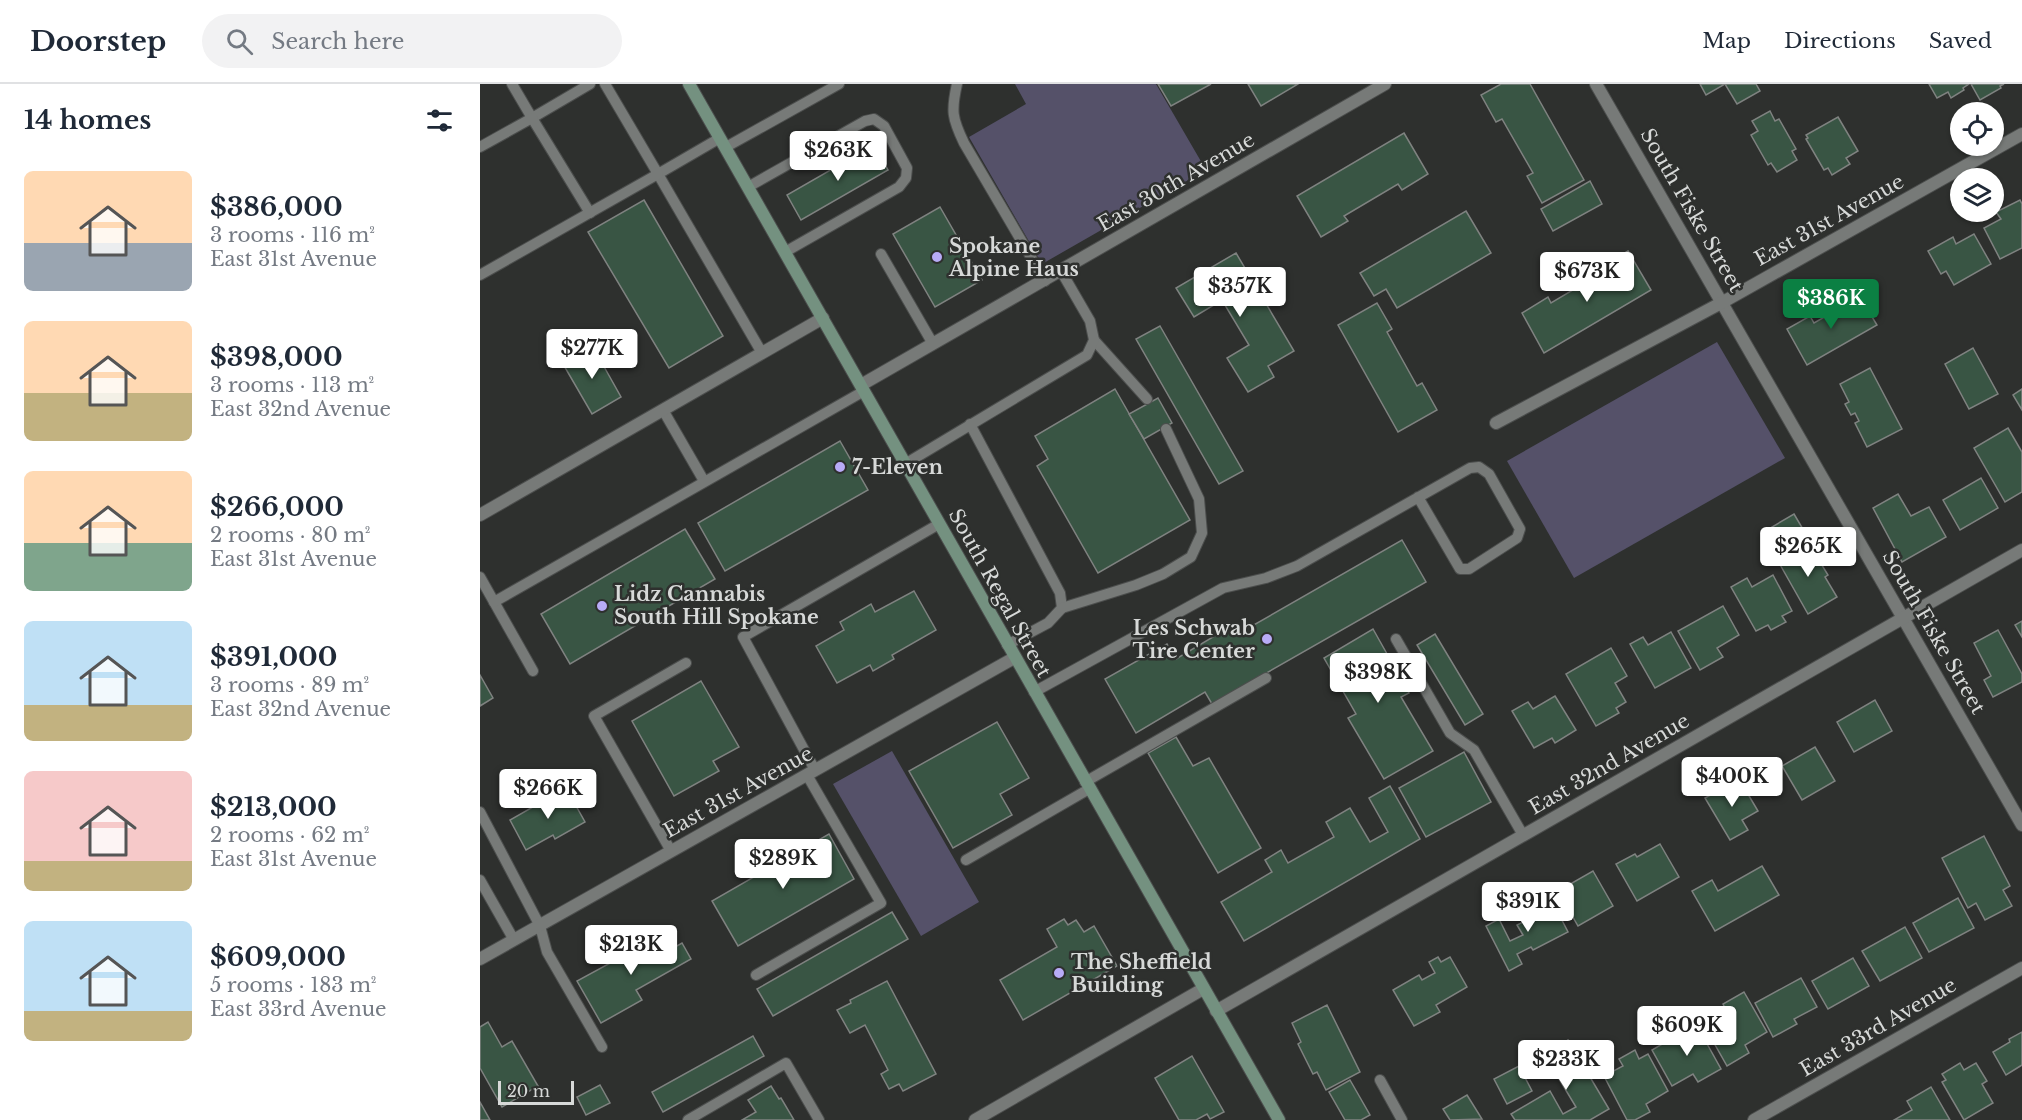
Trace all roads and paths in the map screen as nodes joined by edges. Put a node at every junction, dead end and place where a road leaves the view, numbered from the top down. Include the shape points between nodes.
1 (512, 84) edge
2 (590, 84) edge
3 (605, 84) edge
4 (689, 84) edge
5 (839, 84) edge
6 (957, 84) edge
7 (1384, 84) edge
8 (1596, 84) edge
9 (532, 118) junction
10 (2022, 134) edge
11 (723, 142) junction
12 (480, 147) edge
13 (658, 174) junction
14 (748, 186) junction
15 (590, 213) junction
16 (785, 252) junction
17 (881, 254) dead end
18 (1061, 271) junction
19 (480, 275) edge
20 (1045, 280) junction
21 (1722, 302) junction
22 (823, 318) junction
23 (1094, 340) junction
24 (933, 344) junction
25 (762, 353) junction
26 (862, 388) junction
27 (1147, 399) dead end
28 (663, 410) junction
29 (1496, 423) dead end
30 (970, 424) junction
31 (1166, 429) dead end
32 (905, 464) junction
33 (704, 481) junction
34 (1418, 497) junction
35 (480, 515) edge
36 (939, 524) junction
37 (2022, 550) edge
38 (480, 578) edge
39 (494, 602) junction
40 (1062, 608) junction
41 (1903, 618) junction
42 (1396, 639) dead end
43 (1007, 645) junction
44 (1014, 658) junction
45 (686, 663) dead end
46 (533, 671) dead end
47 (1266, 678) dead end
48 (1034, 692) junction
49 (811, 773) junction
50 (1087, 785) junction
51 (480, 812) edge
52 (2022, 825) edge
53 (1524, 835) junction
54 (671, 851) junction
55 (966, 860) dead end
56 (480, 880) edge
57 (540, 926) junction
58 (514, 940) junction
59 (480, 959) edge
60 (2022, 968) edge
61 (756, 975) dead end
62 (1203, 989) junction
63 (1216, 1011) junction
64 (602, 1047) dead end
65 (1380, 1080) dead end
66 (688, 1120) edge
67 (819, 1120) edge
68 (975, 1120) edge
69 (1279, 1120) edge
70 (1402, 1120) edge
71 (1754, 1120) edge

1 - 9 lane
2 - 9 lane
3 - 13 lane
4 - 11 main road, South Regal Street
5 - 11 lane
6 - 20 lane via 952,104 954,121
7 - 18 street, East 30th Avenue
8 - 21 street, South Fiske Street
9 - 12 lane
9 - 15 lane
10 - 21 street, East 31st Avenue
11 - 13 lane
11 - 14 main road, South Regal Street
13 - 15 lane
13 - 25 lane
14 - 16 main road, South Regal Street
14 - 16 lane via 874,119 884,126 908,168 899,187
15 - 19 lane
16 - 22 main road, South Regal Street
17 - 24 lane
18 - 20 street, East 30th Avenue
18 - 23 lane via 1090,321
20 - 24 street, East 30th Avenue
21 - 29 street, East 31st Avenue
21 - 41 street, South Fiske Street
22 - 25 street
22 - 26 main road, South Regal Street
23 - 27 lane
23 - 30 lane via 1087,355
24 - 26 street, East 30th Avenue
25 - 28 street
26 - 32 main road, South Regal Street
26 - 33 lane
28 - 33 lane
28 - 35 street
30 - 32 lane
30 - 40 lane via 1060,593
31 - 40 lane via 1199,500 1202,533 1191,557 1136,585
32 - 36 main road, South Regal Street
33 - 39 lane
34 - 34 lane via 1470,468 1479,467 1489,474 1520,529 1517,538 1469,569 1460,569
34 - 48 lane via 1297,566 1223,588
36 - 43 main road, South Regal Street
36 - 49 lane via 743,637
37 - 41 street, East 32nd Avenue
38 - 39 lane
39 - 46 lane
40 - 43 lane via 1048,623
41 - 52 street, South Fiske Street
41 - 53 street, East 32nd Avenue
42 - 53 lane via 1450,733 1474,750
43 - 44 main road, South Regal Street
44 - 48 main road, South Regal Street
44 - 49 street, East 31st Avenue
45 - 54 lane via 594,716
47 - 50 lane
48 - 50 main road, South Regal Street
49 - 54 street, East 31st Avenue
49 - 61 lane via 881,903
50 - 55 lane
50 - 62 main road, South Regal Street
51 - 57 lane
53 - 63 street, East 32nd Avenue
54 - 57 street, East 31st Avenue
56 - 58 lane
57 - 58 street, East 31st Avenue
57 - 64 lane via 547,952
58 - 59 street, East 31st Avenue
60 - 71 street, East 33rd Avenue
62 - 63 main road, South Regal Street
62 - 68 street
63 - 69 main road, South Regal Street
65 - 70 lane
66 - 67 lane via 786,1063

